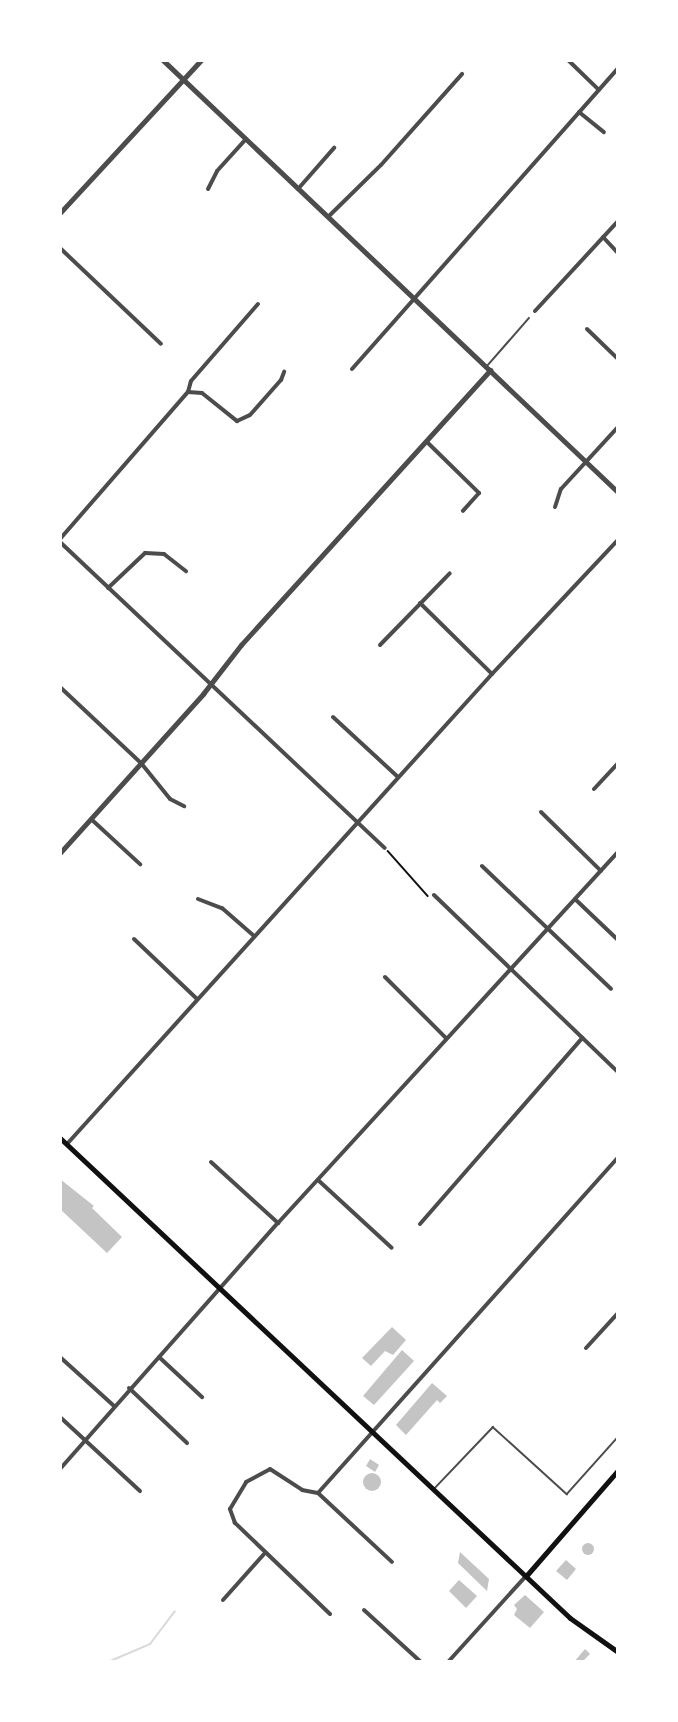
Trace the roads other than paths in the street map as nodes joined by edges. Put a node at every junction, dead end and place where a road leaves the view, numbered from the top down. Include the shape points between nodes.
1 (163, 60) edge
2 (201, 60) edge
3 (568, 60) edge
4 (618, 69) edge
5 (462, 74) dead end
6 (184, 79) junction
7 (599, 90) junction
8 (579, 112) junction
9 (604, 132) dead end
10 (246, 139) junction
11 (334, 148) dead end
12 (208, 189) dead end
13 (298, 189) junction
14 (60, 213) edge
15 (328, 218) junction
16 (618, 221) edge
17 (603, 237) junction
18 (60, 249) edge
19 (618, 253) edge
20 (414, 298) junction
21 (258, 304) dead end
22 (535, 311) dead end
23 (529, 318) dead end
24 (586, 329) dead end
25 (161, 344) dead end
26 (618, 359) edge
27 (352, 369) dead end
28 (488, 369) junction
29 (284, 372) dead end
30 (189, 392) junction
31 (618, 427) edge
32 (428, 442) junction
33 (586, 462) junction
34 (618, 492) edge
35 (555, 507) dead end
36 (463, 511) dead end
37 (618, 540) edge
38 (60, 541) edge
39 (186, 571) dead end
40 (450, 573) dead end
41 (108, 588) junction
42 (420, 603) junction
43 (381, 645) dead end
44 (492, 674) junction
45 (210, 685) junction
46 (60, 687) edge
47 (333, 717) dead end
48 (141, 763) junction
49 (618, 763) edge
50 (398, 777) junction
51 (594, 789) dead end
52 (184, 806) dead end
53 (541, 812) dead end
54 (91, 819) junction
55 (357, 823) junction
56 (385, 848) road end
57 (618, 852) edge
58 (60, 853) edge
59 (140, 864) dead end
60 (482, 866) dead end
61 (601, 871) junction
62 (434, 895) road end
63 (198, 899) dead end
64 (575, 899) junction
65 (547, 930) junction
66 (254, 936) junction
67 (134, 939) dead end
68 (618, 940) edge
69 (511, 969) junction
70 (385, 977) dead end
71 (611, 989) dead end
72 (196, 998) junction
73 (446, 1038) junction
74 (582, 1038) junction
75 (618, 1072) edge
76 (60, 1138) edge
77 (67, 1144) junction
78 (618, 1158) edge
79 (211, 1162) dead end
80 (318, 1180) junction
81 (278, 1223) junction
82 (420, 1224) dead end
83 (392, 1248) dead end
84 (221, 1288) junction
85 (618, 1313) edge
86 (586, 1348) dead end
87 (60, 1357) edge
88 (159, 1357) junction
89 (129, 1388) junction
90 (202, 1397) dead end
91 (114, 1407) junction
92 (60, 1417) edge
93 (373, 1430) junction
94 (618, 1437) edge
95 (86, 1441) junction
96 (187, 1443) dead end
97 (60, 1468) edge
98 (618, 1470) edge
99 (435, 1489) junction
100 (140, 1491) dead end
101 (318, 1493) junction
102 (264, 1553) junction
103 (392, 1562) dead end
104 (526, 1576) junction
105 (223, 1600) dead end
106 (364, 1610) dead end
107 (330, 1614) dead end
108 (618, 1652) edge
109 (421, 1662) edge
110 (448, 1662) edge

1 - 6 street
2 - 6 street
3 - 7 street
4 - 7 street
5 - 15 street
6 - 10 street
6 - 14 street
7 - 8 street
8 - 9 street
8 - 20 street
10 - 12 street via 217,171
10 - 13 street
11 - 13 street
13 - 15 street
15 - 20 street
16 - 17 street
17 - 19 street
17 - 22 street
18 - 25 street
20 - 27 street
20 - 28 street
21 - 30 street via 191,381
23 - 28 lane
24 - 26 street
28 - 32 street
28 - 33 street
29 - 30 street via 244,419 230,418 202,393
30 - 38 street
31 - 33 street
32 - 36 street via 479,493
32 - 45 street via 241,645
33 - 34 street
33 - 35 street via 561,489
37 - 44 street
38 - 41 street
39 - 41 street via 164,554 145,553
40 - 42 street
41 - 45 street
42 - 43 street
42 - 44 street
44 - 50 street
45 - 48 street
45 - 55 street
46 - 48 street
47 - 50 street
48 - 52 street via 170,799
48 - 54 street
49 - 51 street
50 - 55 street
53 - 61 street
54 - 58 street
54 - 59 street
55 - 56 street
55 - 66 street
57 - 61 street
60 - 65 street
61 - 64 street
62 - 69 street
63 - 66 street via 216,904
64 - 65 street
64 - 68 street
65 - 69 street
65 - 71 street
66 - 72 street
67 - 72 street
69 - 73 street
69 - 74 street
70 - 73 street
72 - 77 street
73 - 80 street
74 - 75 street
74 - 82 street
76 - 77 main road
77 - 84 main road
78 - 93 street
79 - 81 street
80 - 81 street
80 - 83 street
81 - 84 street
84 - 88 street
84 - 93 main road
85 - 86 street
87 - 91 street
88 - 89 street
88 - 90 street
89 - 91 street
89 - 96 street
91 - 95 street
92 - 95 street
93 - 99 main road
93 - 101 street
94 - 99 lane via 567,1494 493,1427
95 - 97 street
95 - 100 street
98 - 104 main road
99 - 104 main road
101 - 102 street via 302,1490 270,1469 254,1475 240,1488 231,1504 232,1518
101 - 103 street
102 - 105 street
102 - 107 street
104 - 108 main road via 577,1624
104 - 110 street
106 - 109 street

